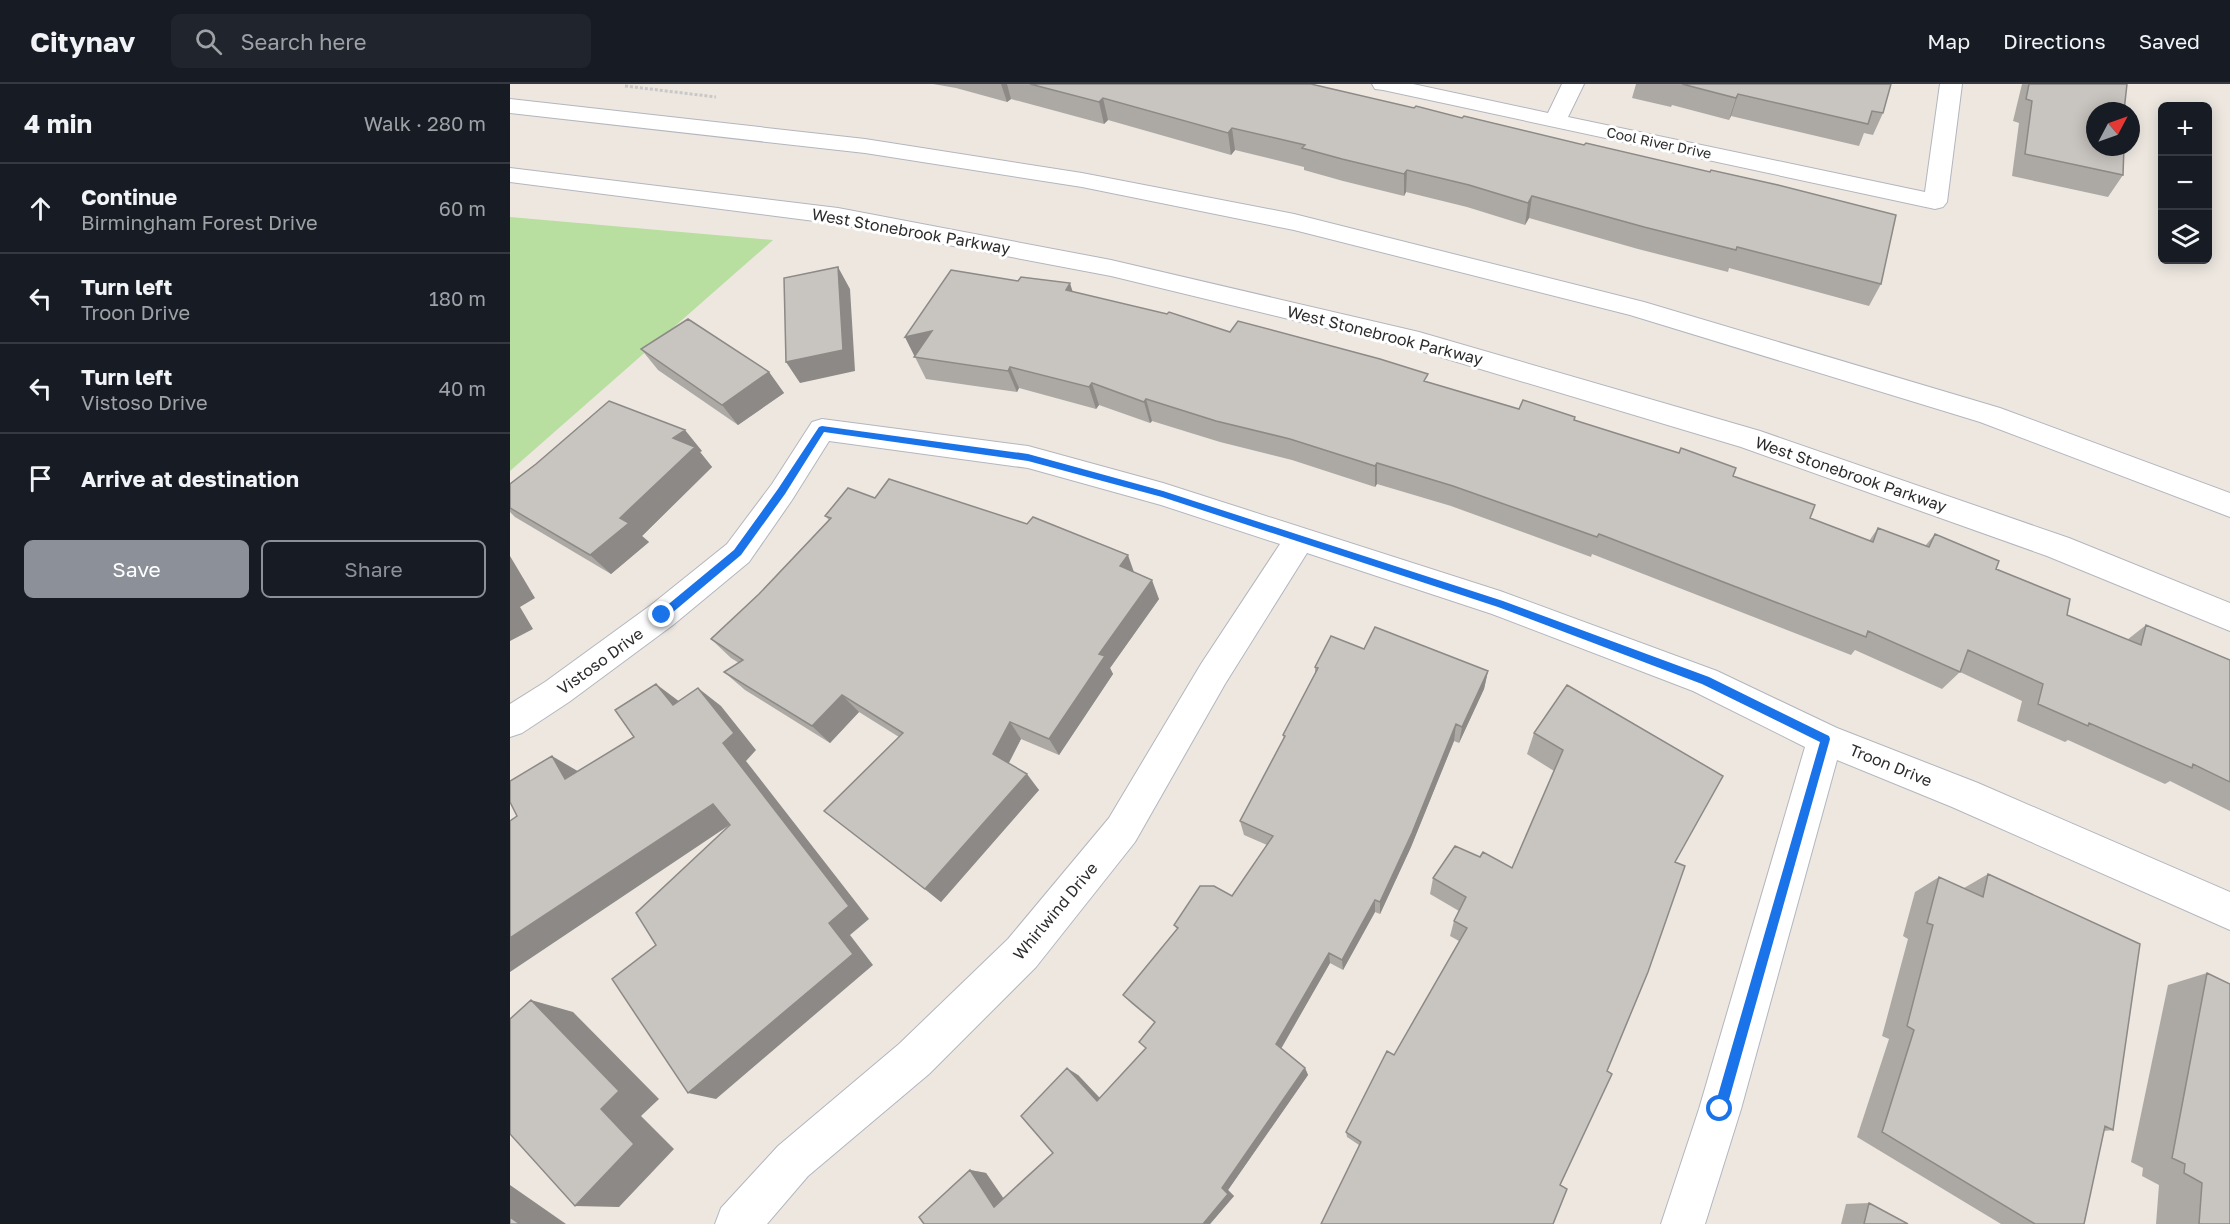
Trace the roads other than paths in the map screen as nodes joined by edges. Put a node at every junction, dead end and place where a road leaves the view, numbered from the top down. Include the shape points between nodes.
1 (1383, 84) edge
2 (1573, 84) edge
3 (1951, 84) edge
4 (511, 106) edge
5 (1555, 120) junction
6 (510, 175) edge
7 (822, 429) joint
8 (2230, 505) edge
9 (1300, 538) junction
10 (2230, 616) edge
11 (510, 722) edge
12 (1825, 739) junction
13 (2230, 911) edge
14 (737, 1224) edge
15 (1683, 1224) edge

1 - 5 street, Cool River Drive
2 - 5 street
3 - 5 street, Cool River Drive via 1935,202
4 - 8 street via 865,146 1082,180 1294,222 1635,308 1773,349 1990,415
6 - 10 street, West Stonebrook Parkway via 838,216 1111,268 1419,341 1750,439 2058,547
7 - 9 street, Troon Drive via 1028,458 1163,494
7 - 11 street, Vistoso Drive via 738,553 662,615
9 - 12 street, Troon Drive via 1500,604 1705,681
9 - 14 street, Whirlwind Drive via 1213,674 1122,830 1022,953 914,1059 793,1161
12 - 13 street, Troon Drive via 1965,795
12 - 15 street via 1720,1109

